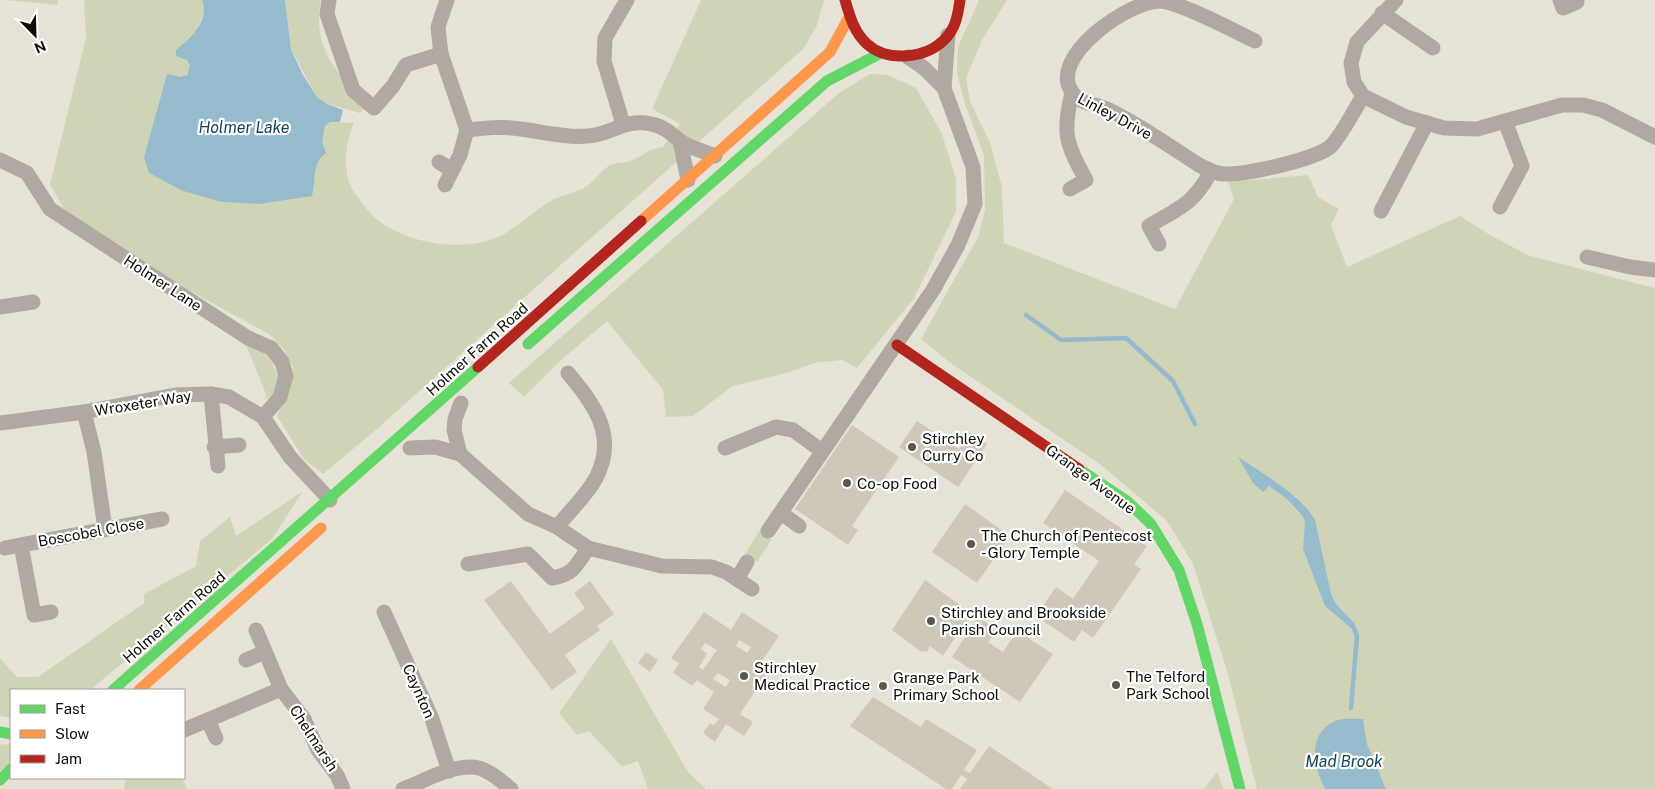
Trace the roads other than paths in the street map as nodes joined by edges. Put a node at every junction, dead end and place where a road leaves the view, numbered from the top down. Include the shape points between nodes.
1 (329, 0) edge
2 (447, 0) edge
3 (627, 0) edge
4 (844, 0) edge
5 (1396, 0) edge
6 (961, 2) edge
7 (1177, 2) edge
8 (1577, 2) dead end
9 (1564, 10) edge
10 (1382, 13) junction
11 (848, 19) junction
12 (948, 35) junction
13 (1256, 41) dead end
14 (1433, 48) dead end
15 (881, 53) junction
16 (441, 54) junction
17 (908, 57) junction
18 (944, 88) junction
19 (1072, 92) junction
20 (1363, 96) junction
21 (1505, 121) junction
22 (1427, 123) junction
23 (623, 124) junction
24 (468, 130) junction
25 (1655, 137) edge
26 (680, 141) junction
27 (715, 156) junction
28 (0, 160) edge
29 (439, 162) dead end
30 (452, 170) junction
31 (1211, 171) junction
32 (688, 180) junction
33 (445, 185) dead end
34 (1070, 189) dead end
35 (1500, 207) dead end
36 (1380, 211) dead end
37 (1160, 244) dead end
38 (1587, 257) dead end
39 (1655, 270) edge
40 (33, 302) dead end
41 (0, 307) edge
42 (897, 345) junction
43 (519, 352) dead end
44 (568, 373) dead end
45 (211, 394) junction
46 (465, 400) joint
47 (84, 412) junction
48 (263, 417) junction
49 (443, 419) dead end
50 (0, 423) edge
51 (424, 436) dead end
52 (239, 445) dead end
53 (214, 447) junction
54 (410, 448) junction
55 (725, 448) dead end
56 (822, 452) junction
57 (460, 454) junction
58 (398, 459) dead end
59 (218, 466) dead end
60 (330, 500) junction
61 (780, 513) junction
62 (162, 519) dead end
63 (330, 520) dead end
64 (799, 526) dead end
65 (557, 527) junction
66 (105, 529) junction
67 (768, 531) dead end
68 (21, 545) junction
69 (5, 548) dead end
70 (588, 548) junction
71 (747, 562) dead end
72 (468, 564) dead end
73 (736, 578) junction
74 (752, 589) dead end
75 (51, 612) dead end
76 (384, 612) dead end
77 (256, 630) dead end
78 (265, 652) junction
79 (246, 660) dead end
80 (115, 689) edge
81 (140, 689) edge
82 (281, 689) junction
83 (208, 720) junction
84 (185, 730) edge
85 (216, 738) dead end
86 (10, 770) edge
87 (449, 771) junction
88 (0, 780) edge
89 (343, 789) edge
90 (403, 789) edge
91 (511, 789) edge
92 (1240, 789) edge

1 - 16 street via 327,14 353,90 374,108 406,65
2 - 16 street via 438,27
3 - 23 street via 605,38 604,60
4 - 11 street
5 - 10 street
6 - 12 street
7 - 13 street, Linley Drive
7 - 19 street, Linley Drive via 1160,1 1134,9 1105,24 1078,50 1068,74
8 - 9 street
10 - 14 street
10 - 20 street via 1357,42 1351,63 1354,82
11 - 15 street via 866,45
11 - 27 street, Holmer Farm Road via 830,52
12 - 17 street via 923,54
12 - 18 street
15 - 17 street
15 - 43 street, Holmer Farm Road via 827,81
16 - 24 street
17 - 18 street
18 - 42 street via 973,167 975,204 937,283
19 - 31 street, Linley Drive via 1077,98 1134,124
19 - 34 street via 1066,115 1066,133 1086,180
20 - 22 street via 1406,118
20 - 31 street, Linley Drive via 1331,147 1297,161 1258,171 1224,174
21 - 22 street via 1476,129 1444,128
21 - 25 street via 1562,105 1583,105 1602,110
21 - 35 street via 1522,166
22 - 36 street
23 - 24 street via 593,136 567,138 519,128
23 - 26 street via 652,124 672,133
24 - 30 street
26 - 27 street
26 - 32 street
27 - 32 street, Holmer Farm Road
28 - 48 street, Holmer Lane via 27,174 50,209 248,338 271,348 282,362 286,376 280,397
29 - 30 street
30 - 33 street
31 - 37 street via 1201,191 1189,202 1149,226
32 - 60 street, Holmer Farm Road
38 - 39 street via 1630,268
40 - 41 street
42 - 56 street
42 - 92 street, Grange Avenue via 1127,502 1150,524 1171,555 1186,590
44 - 65 street via 592,402 602,426 604,452 596,478
45 - 47 street, Wroxeter Way via 175,394
45 - 48 street, Wroxeter Way via 229,397
45 - 53 street
46 - 49 street, Holmer Farm Road
46 - 57 street via 455,419 454,430
47 - 50 street, Wroxeter Way
47 - 66 street via 94,452
48 - 60 street, Wroxeter Way via 290,457
51 - 54 street
52 - 53 street
53 - 59 street
54 - 57 street via 435,447
54 - 58 street
55 - 56 street via 776,427 793,430
56 - 61 street
57 - 65 street via 528,514
60 - 80 street, Holmer Farm Road
61 - 64 street
61 - 67 street
62 - 66 street, Boscobel Close
63 - 81 street, Holmer Farm Road
65 - 70 street
66 - 68 street, Boscobel Close
68 - 69 street, Boscobel Close
68 - 75 street, Boscobel Close via 27,616
70 - 72 street via 573,570 565,576 552,578 528,554
70 - 73 street via 662,566 712,567
71 - 73 street
73 - 74 street
76 - 87 street, Caynton via 432,720
77 - 78 street, Chelmarsh
78 - 79 street
78 - 82 street, Chelmarsh
82 - 83 street, Chelmarsh
82 - 89 street, Chelmarsh via 304,719 318,750 337,775
83 - 84 street, Chelmarsh
83 - 85 street
86 - 88 street
87 - 90 street
87 - 91 street via 472,766 495,775

